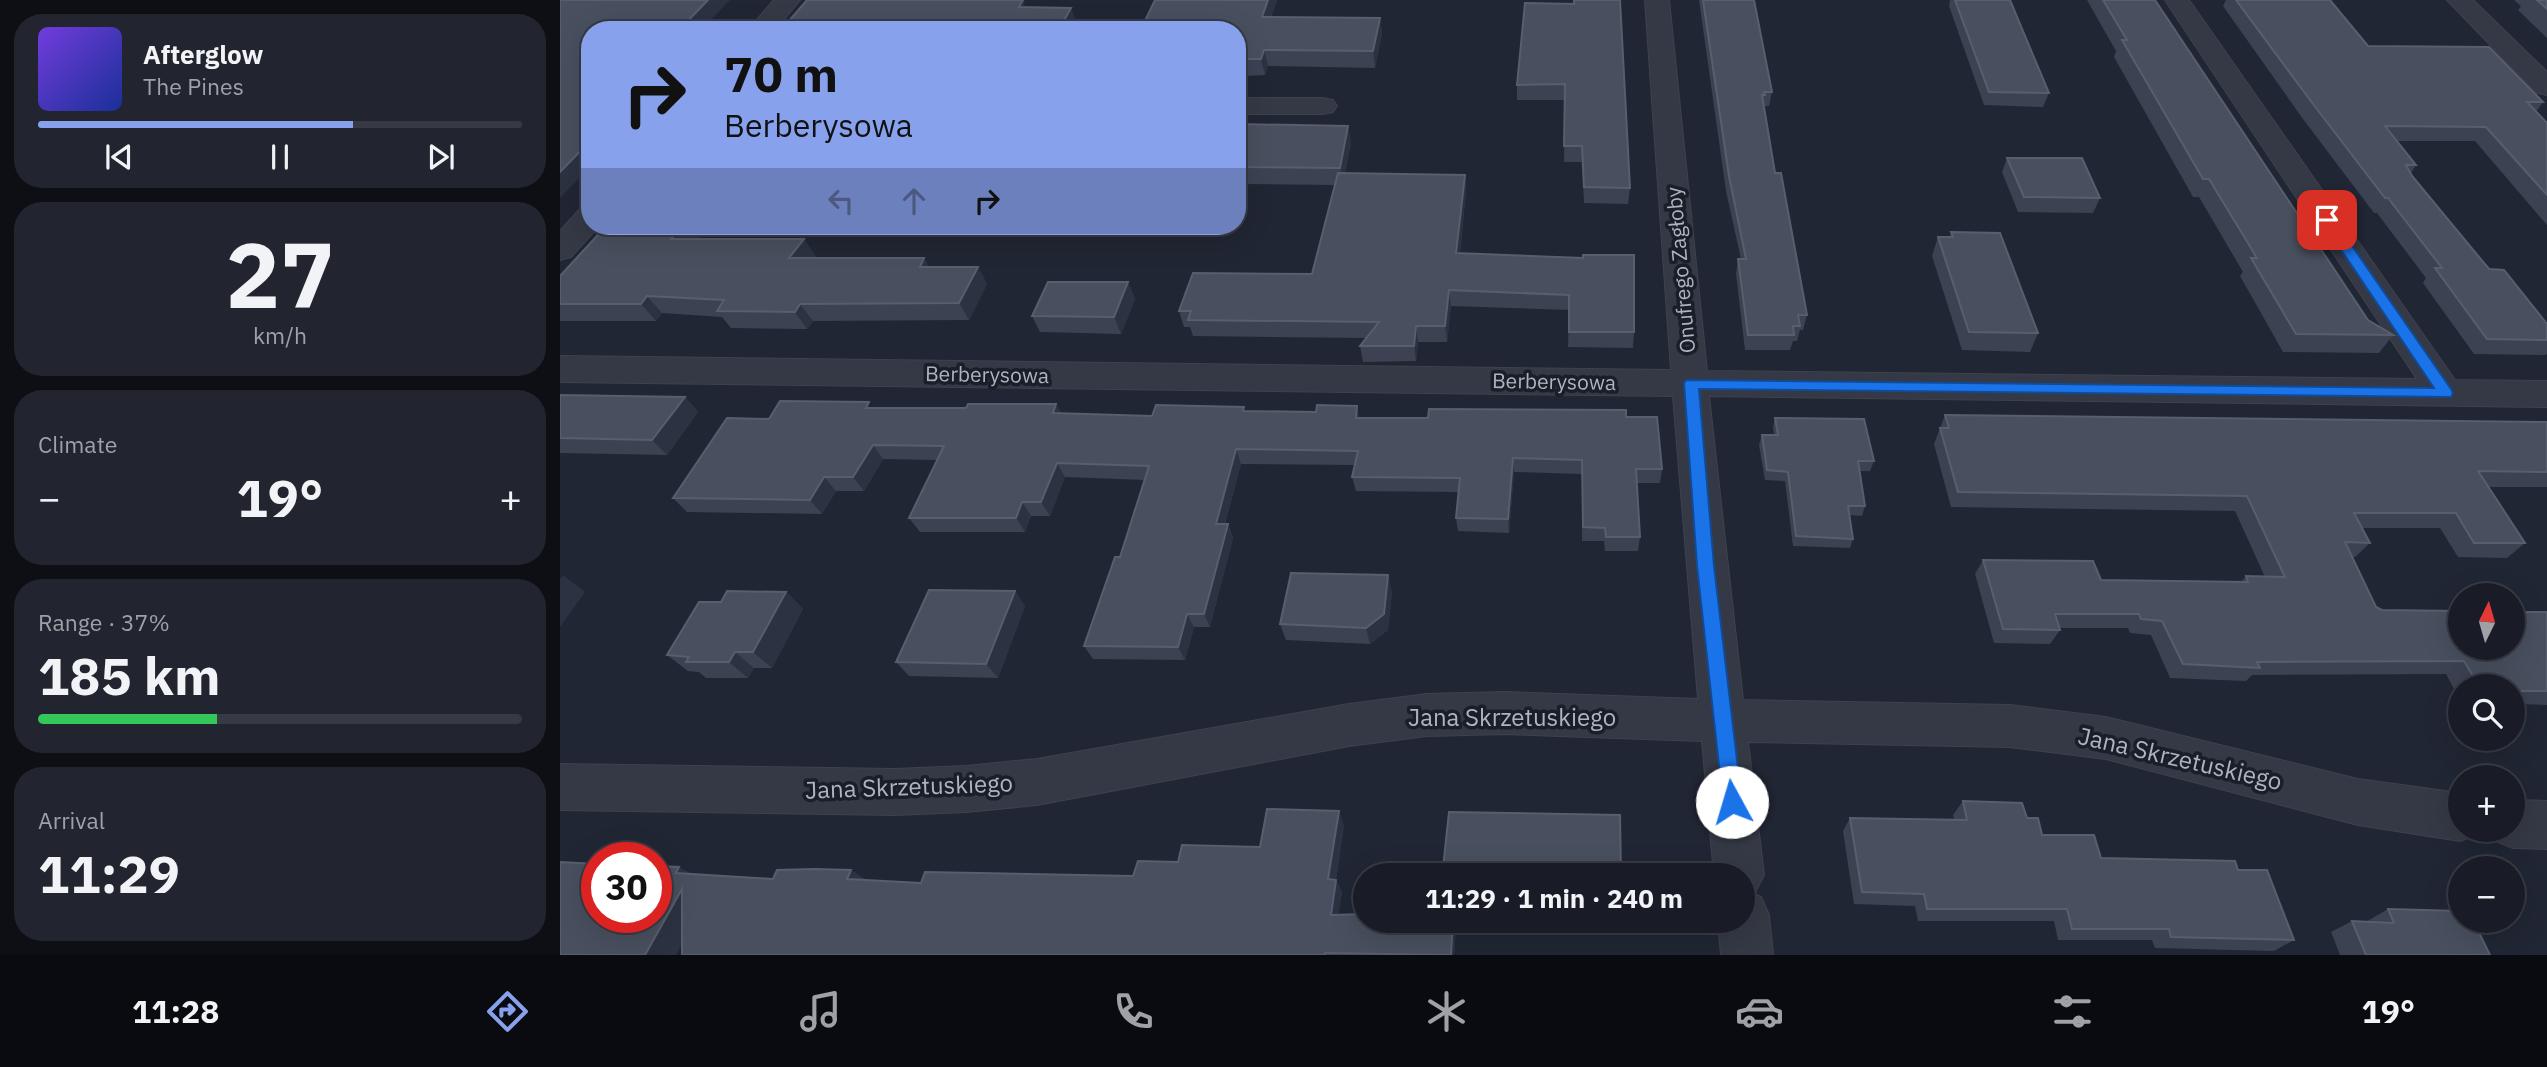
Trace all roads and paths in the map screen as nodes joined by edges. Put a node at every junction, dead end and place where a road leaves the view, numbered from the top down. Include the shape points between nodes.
1 (788, 0) edge
2 (1657, 0) edge
3 (2177, 0) edge
4 (2459, 0) edge
5 (769, 21) edge
6 (2547, 87) edge
7 (1246, 106) edge
8 (1323, 106) dead end
9 (581, 227) edge
10 (560, 250) edge
11 (560, 369) edge
12 (1692, 383) junction
13 (2445, 393) junction
14 (2547, 394) edge
15 (1724, 721) junction
16 (560, 787) edge
17 (2448, 815) edge
18 (2525, 824) edge
19 (2547, 825) edge
20 (1738, 863) edge
21 (1745, 933) edge
22 (1747, 955) edge

1 - 5 street
2 - 12 street, Onufrego Zagłoby
3 - 13 street
4 - 6 street
7 - 8 street
9 - 10 street
11 - 12 street, Berberysowa
12 - 13 street, Berberysowa
12 - 15 street, Onufrego Zagłoby
13 - 14 street, Berberysowa
15 - 16 street, Jana Skrzetuskiego via 1505,713 1427,715 1037,782 966,789
15 - 17 street, Jana Skrzetuskiego via 2010,726 2106,738 2358,802
15 - 20 street, Onufrego Zagłoby
18 - 19 street
21 - 22 street

